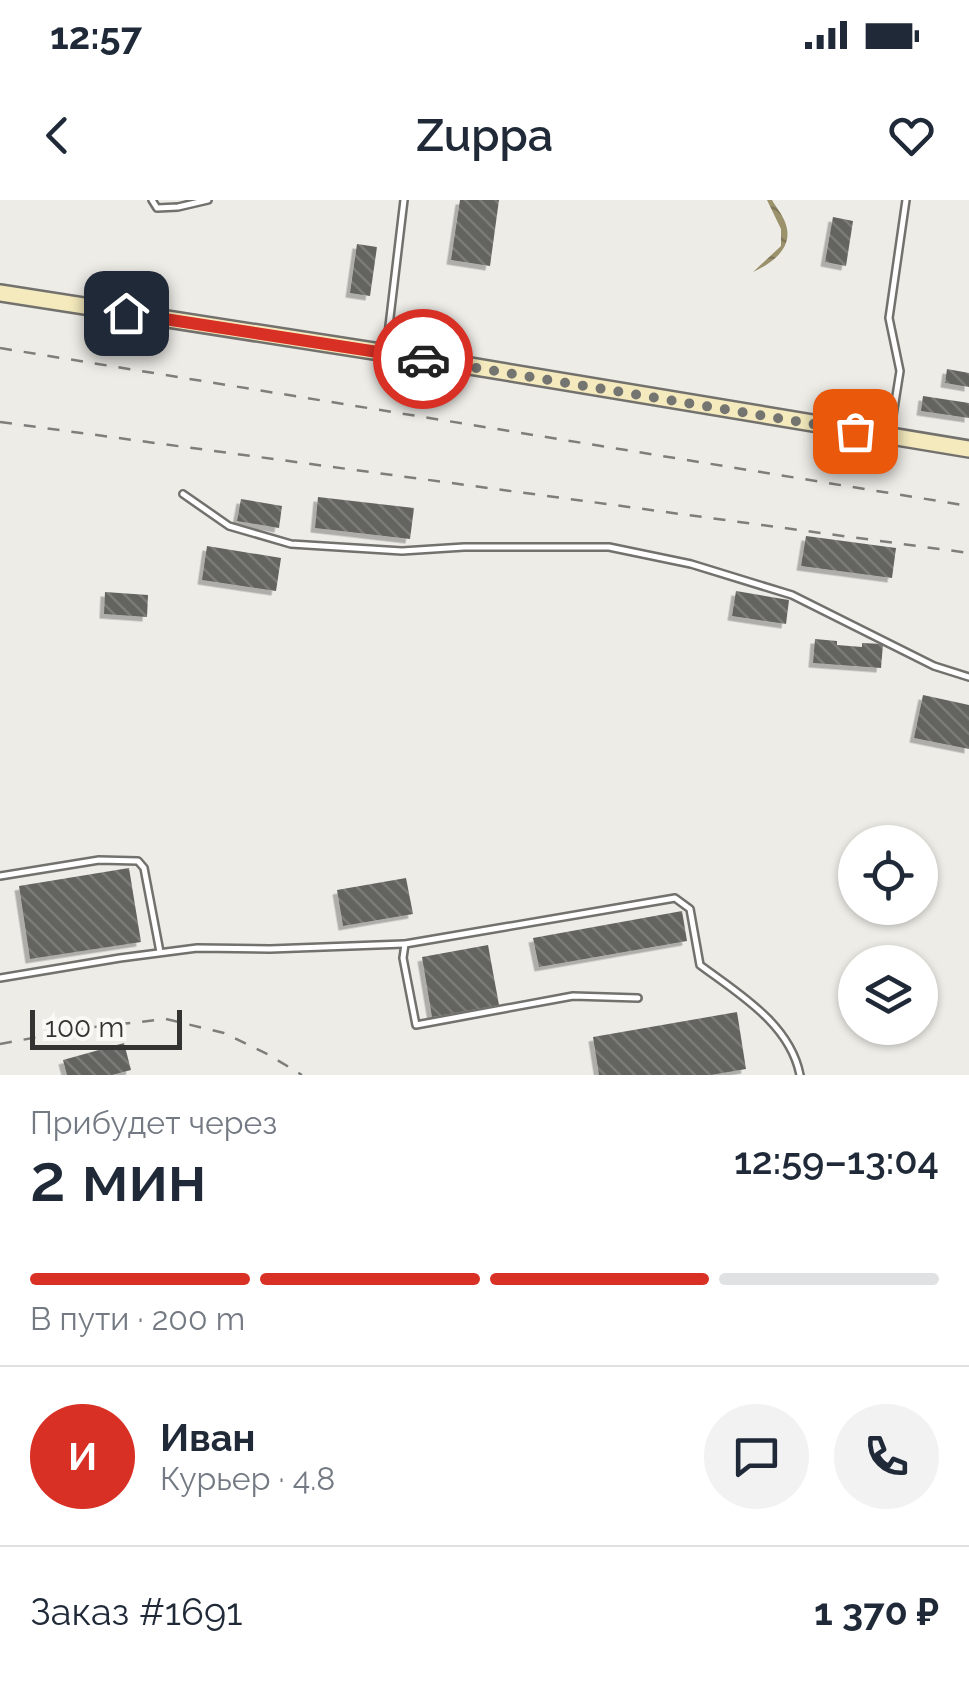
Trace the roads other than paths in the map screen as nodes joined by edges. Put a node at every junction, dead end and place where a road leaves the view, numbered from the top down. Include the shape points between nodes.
1 (152, 200) edge
2 (208, 200) edge
3 (404, 200) edge
4 (906, 200) edge
5 (0, 293) edge
6 (385, 354) junction
7 (890, 437) junction
8 (969, 450) edge
9 (183, 494) dead end
10 (969, 676) edge
11 (0, 876) edge
12 (405, 944) junction
13 (160, 952) junction
14 (0, 978) edge
15 (638, 998) dead end
16 (800, 1075) edge

1 - 2 lane via 158,208
3 - 6 lane
4 - 7 lane via 889,318 900,371
5 - 6 main road
6 - 7 main road
7 - 8 main road
9 - 10 lane via 228,526 291,544 402,552 610,547 691,564 792,595 934,666
11 - 13 lane via 99,860 138,861
12 - 13 lane
12 - 15 lane via 416,1025 573,996
12 - 16 lane via 675,898 690,909 700,964 779,1030
13 - 14 lane

